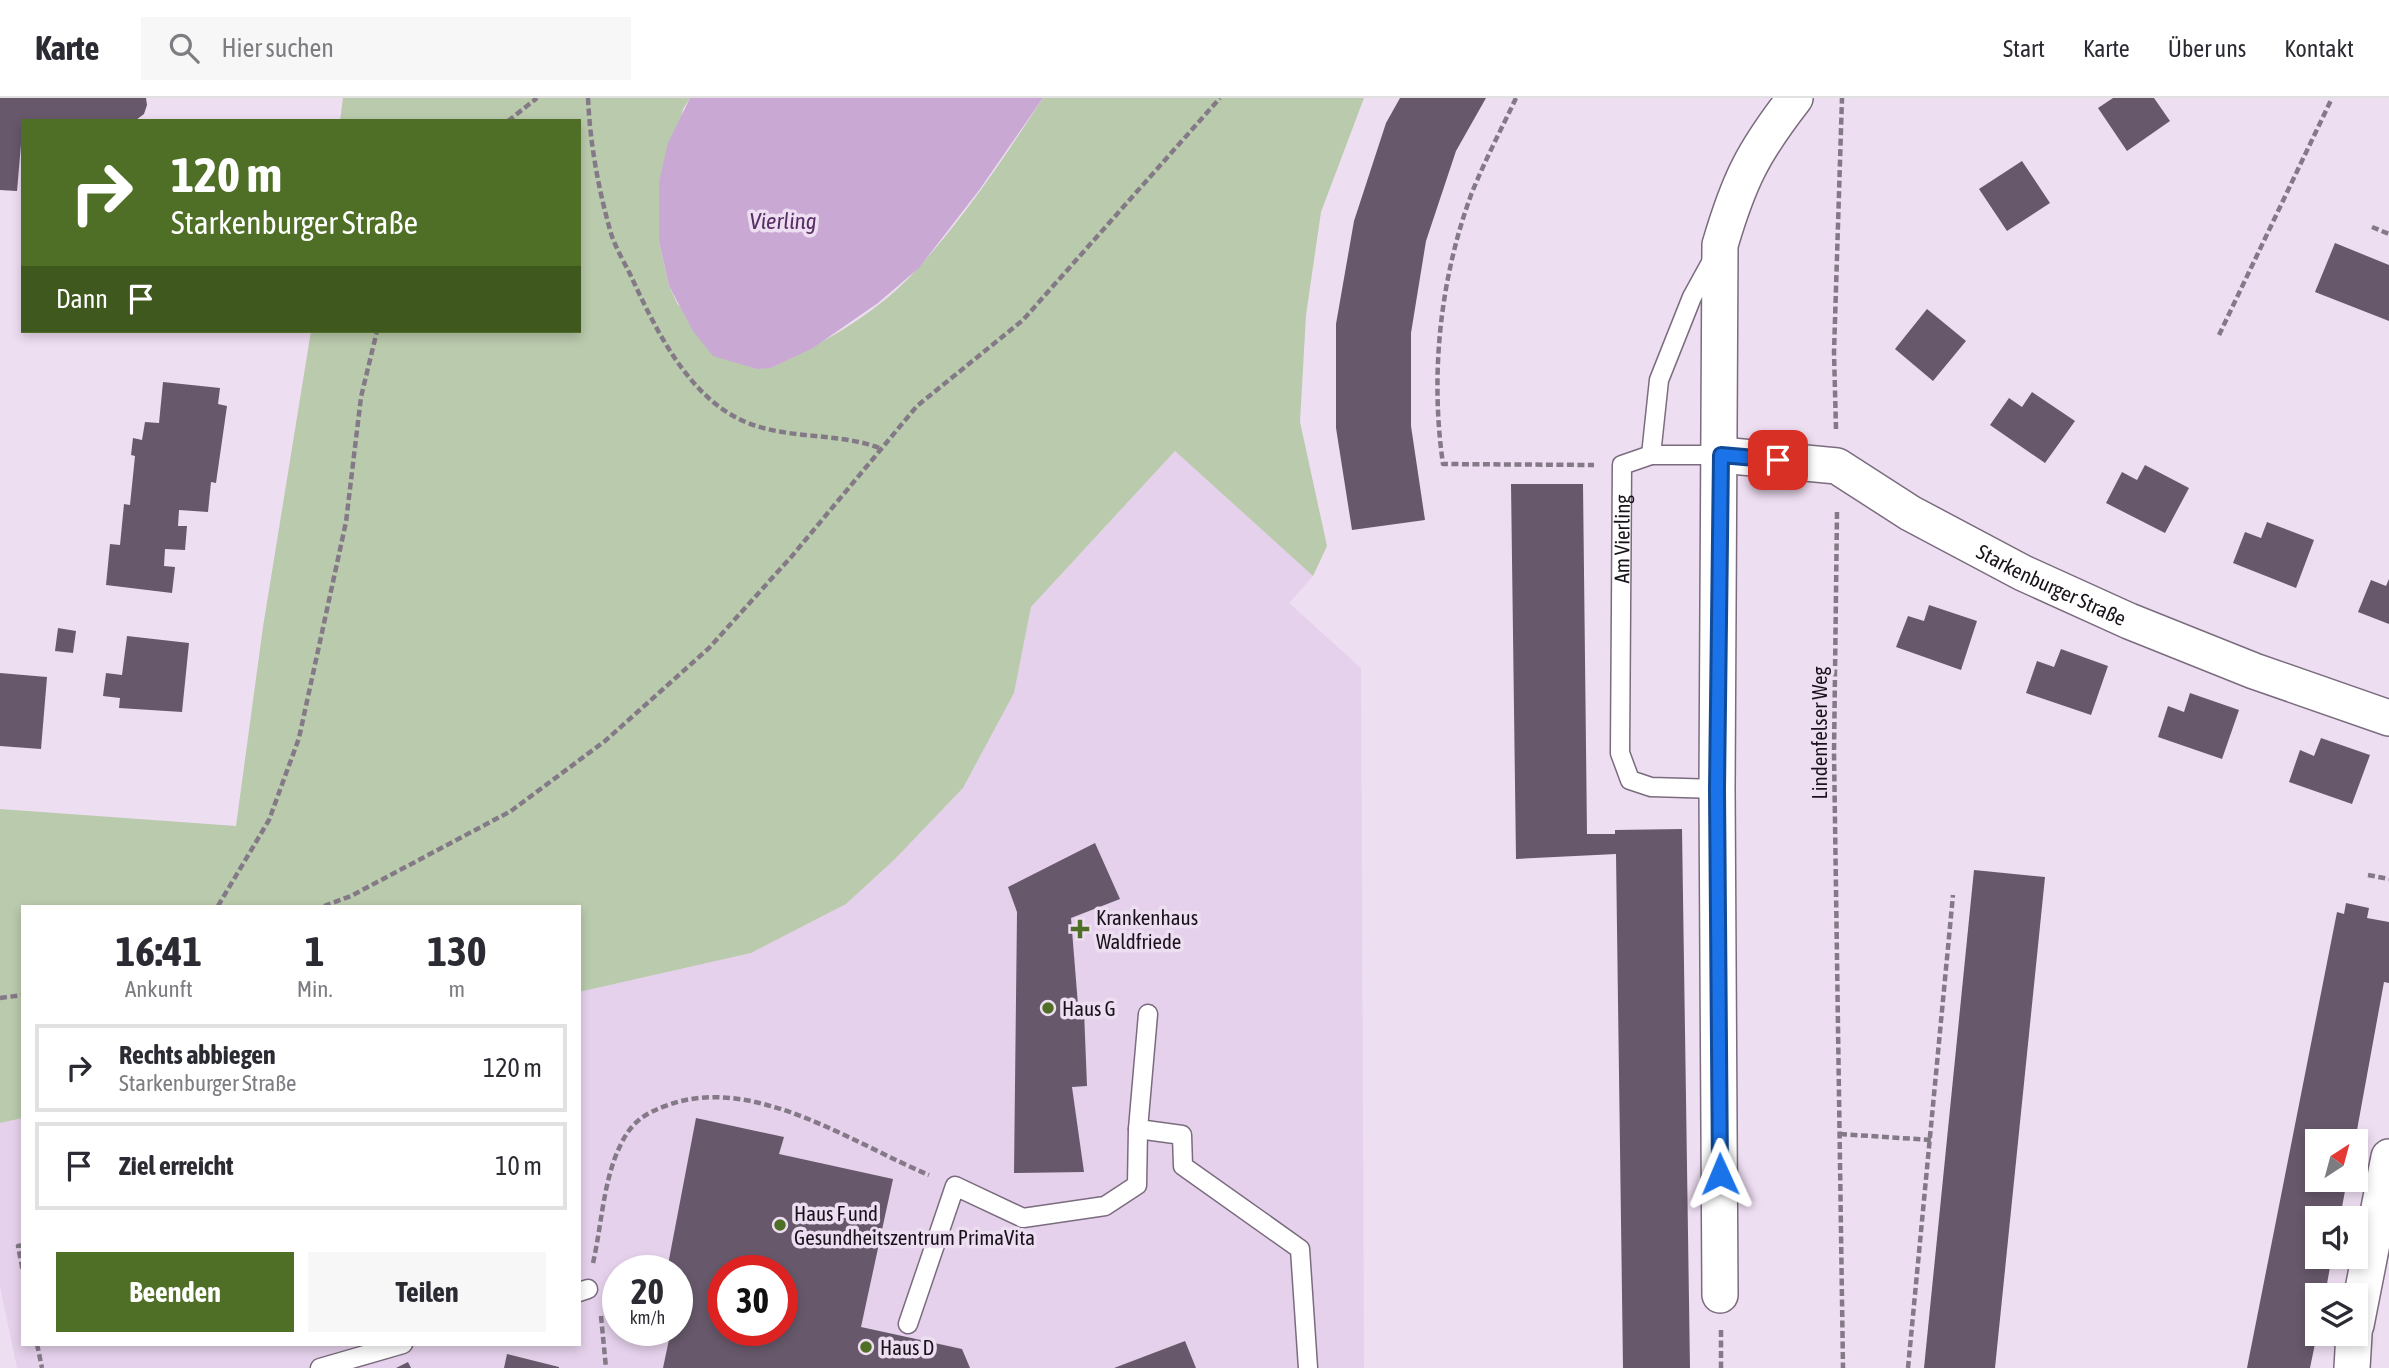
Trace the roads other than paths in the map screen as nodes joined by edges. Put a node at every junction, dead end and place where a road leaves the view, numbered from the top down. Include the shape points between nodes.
1 (1795, 98) edge
2 (1720, 245) junction
3 (1651, 455) junction
4 (1721, 455) junction
5 (2389, 718) edge
6 (1717, 789) junction
7 (1148, 1014) dead end
8 (1138, 1129) junction
9 (2389, 1157) edge
10 (2364, 1283) edge
11 (1720, 1295) dead end
12 (908, 1324) dead end
13 (396, 1346) edge
14 (2353, 1346) edge
15 (320, 1368) edge
16 (1308, 1368) edge
17 (2352, 1368) edge

1 - 2 street via 1744,171
2 - 3 lane via 1692,297 1659,380
2 - 4 street
3 - 4 lane, Am Vierling
3 - 6 lane, Am Vierling via 1622,465 1620,753 1630,780 1651,787
4 - 5 street, Starkenburger Straße via 1837,467 1910,513 2129,621
4 - 6 street
6 - 11 street
7 - 8 lane
8 - 12 lane via 1137,1185 1105,1206 1023,1218 956,1185
8 - 16 lane via 1182,1135 1183,1166 1300,1249
9 - 10 street
13 - 15 lane
14 - 17 street

